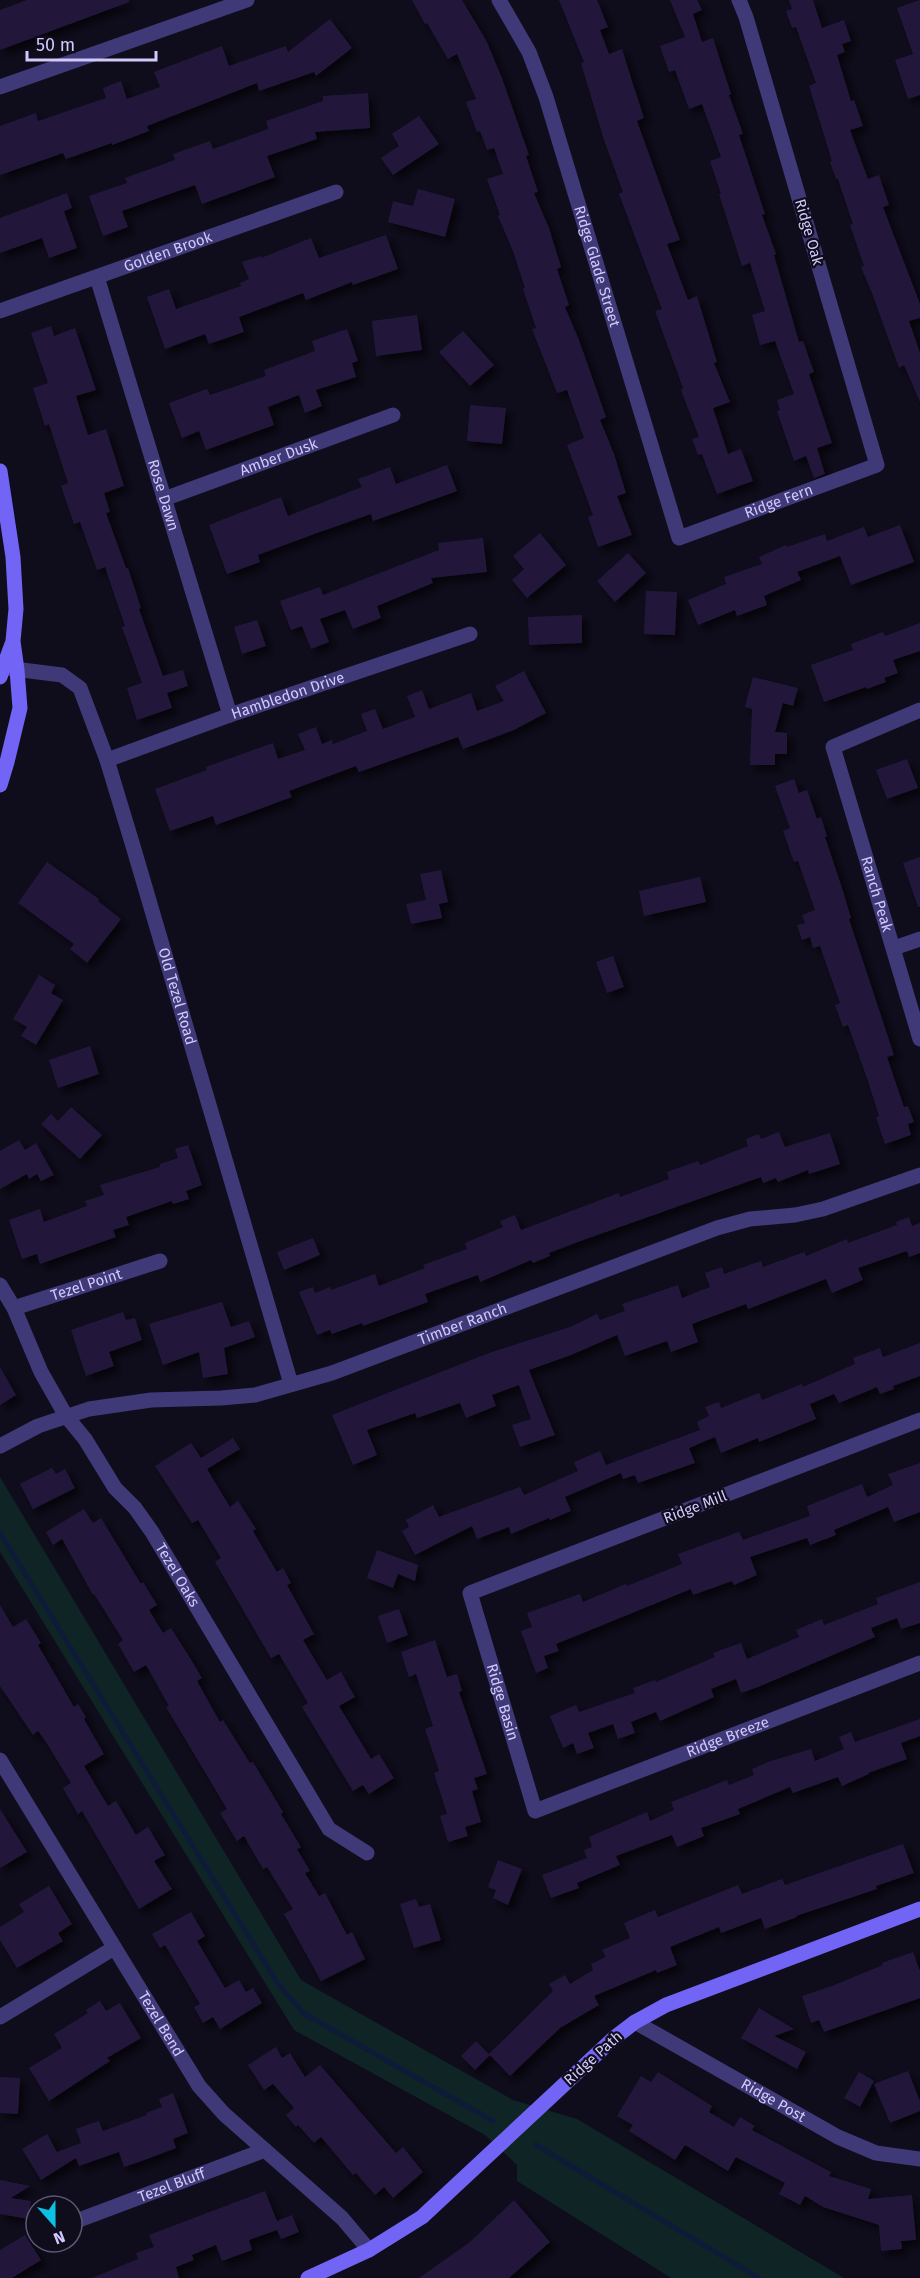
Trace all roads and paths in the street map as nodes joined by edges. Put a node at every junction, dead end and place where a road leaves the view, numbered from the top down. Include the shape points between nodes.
1 (247, 0) edge
2 (500, 0) edge
3 (739, 0) edge
4 (0, 87) edge
5 (336, 192) dead end
6 (97, 276) junction
7 (0, 311) edge
8 (393, 416) dead end
9 (877, 465) joint
10 (0, 471) edge
11 (164, 499) junction
12 (680, 538) joint
13 (470, 634) dead end
14 (7, 672) edge
15 (920, 710) edge
16 (230, 715) junction
17 (107, 760) junction
18 (0, 784) edge
19 (920, 939) edge
20 (894, 948) junction
21 (920, 1039) edge
22 (920, 1175) edge
23 (160, 1261) dead end
24 (0, 1285) edge
25 (14, 1308) junction
26 (291, 1384) junction
27 (66, 1416) junction
28 (920, 1420) edge
29 (0, 1446) edge
30 (470, 1593) joint
31 (920, 1663) edge
32 (2, 1768) edge
33 (535, 1811) joint
34 (367, 1853) dead end
35 (920, 1909) edge
36 (114, 1948) junction
37 (0, 2017) edge
38 (634, 2022) junction
39 (265, 2150) junction
40 (920, 2159) edge
41 (84, 2218) edge
42 (369, 2250) junction
43 (308, 2278) edge

1 - 4 street
2 - 12 street, Ridge Glade Street via 529,52 546,97
3 - 9 street, Ridge Oak
5 - 6 street, Golden Brook
6 - 7 street, Golden Brook
6 - 11 street, Rose Dawn
8 - 11 street, Amber Dusk
9 - 12 street, Ridge Fern
10 - 14 street via 13,557 16,609
11 - 16 street, Rose Dawn
13 - 16 street, Hambledon Drive
14 - 17 street, Old Tezel Road via 62,675 80,688
14 - 18 street via 20,708
15 - 20 street, Ranch Peak via 833,747
16 - 17 street, Hambledon Drive
17 - 26 street, Old Tezel Road
19 - 20 street
20 - 21 street, Ranch Peak
22 - 26 street, Timber Ranch via 823,1209 750,1219 717,1228 332,1373
23 - 25 street, Tezel Point
24 - 25 street, Tezel Oaks
25 - 27 street, Tezel Oaks via 33,1356
26 - 27 street, Timber Ranch via 255,1395 116,1404
27 - 29 street, Timber Ranch
27 - 34 street, Tezel Oaks via 85,1438 115,1488 152,1532 329,1829
28 - 30 street, Ridge Mill
30 - 33 street, Ridge Basin
31 - 33 street, Ridge Breeze
32 - 36 street, Tezel Bend
35 - 38 street, Ridge Path via 666,2005
36 - 37 street
36 - 39 street, Tezel Bend via 199,2086
38 - 40 street, Ridge Post via 838,2137 876,2153
38 - 42 street, Ridge Path via 422,2217
39 - 41 street, Tezel Bluff
39 - 42 street, Tezel Bend via 342,2218
42 - 43 street, Ridge Path

